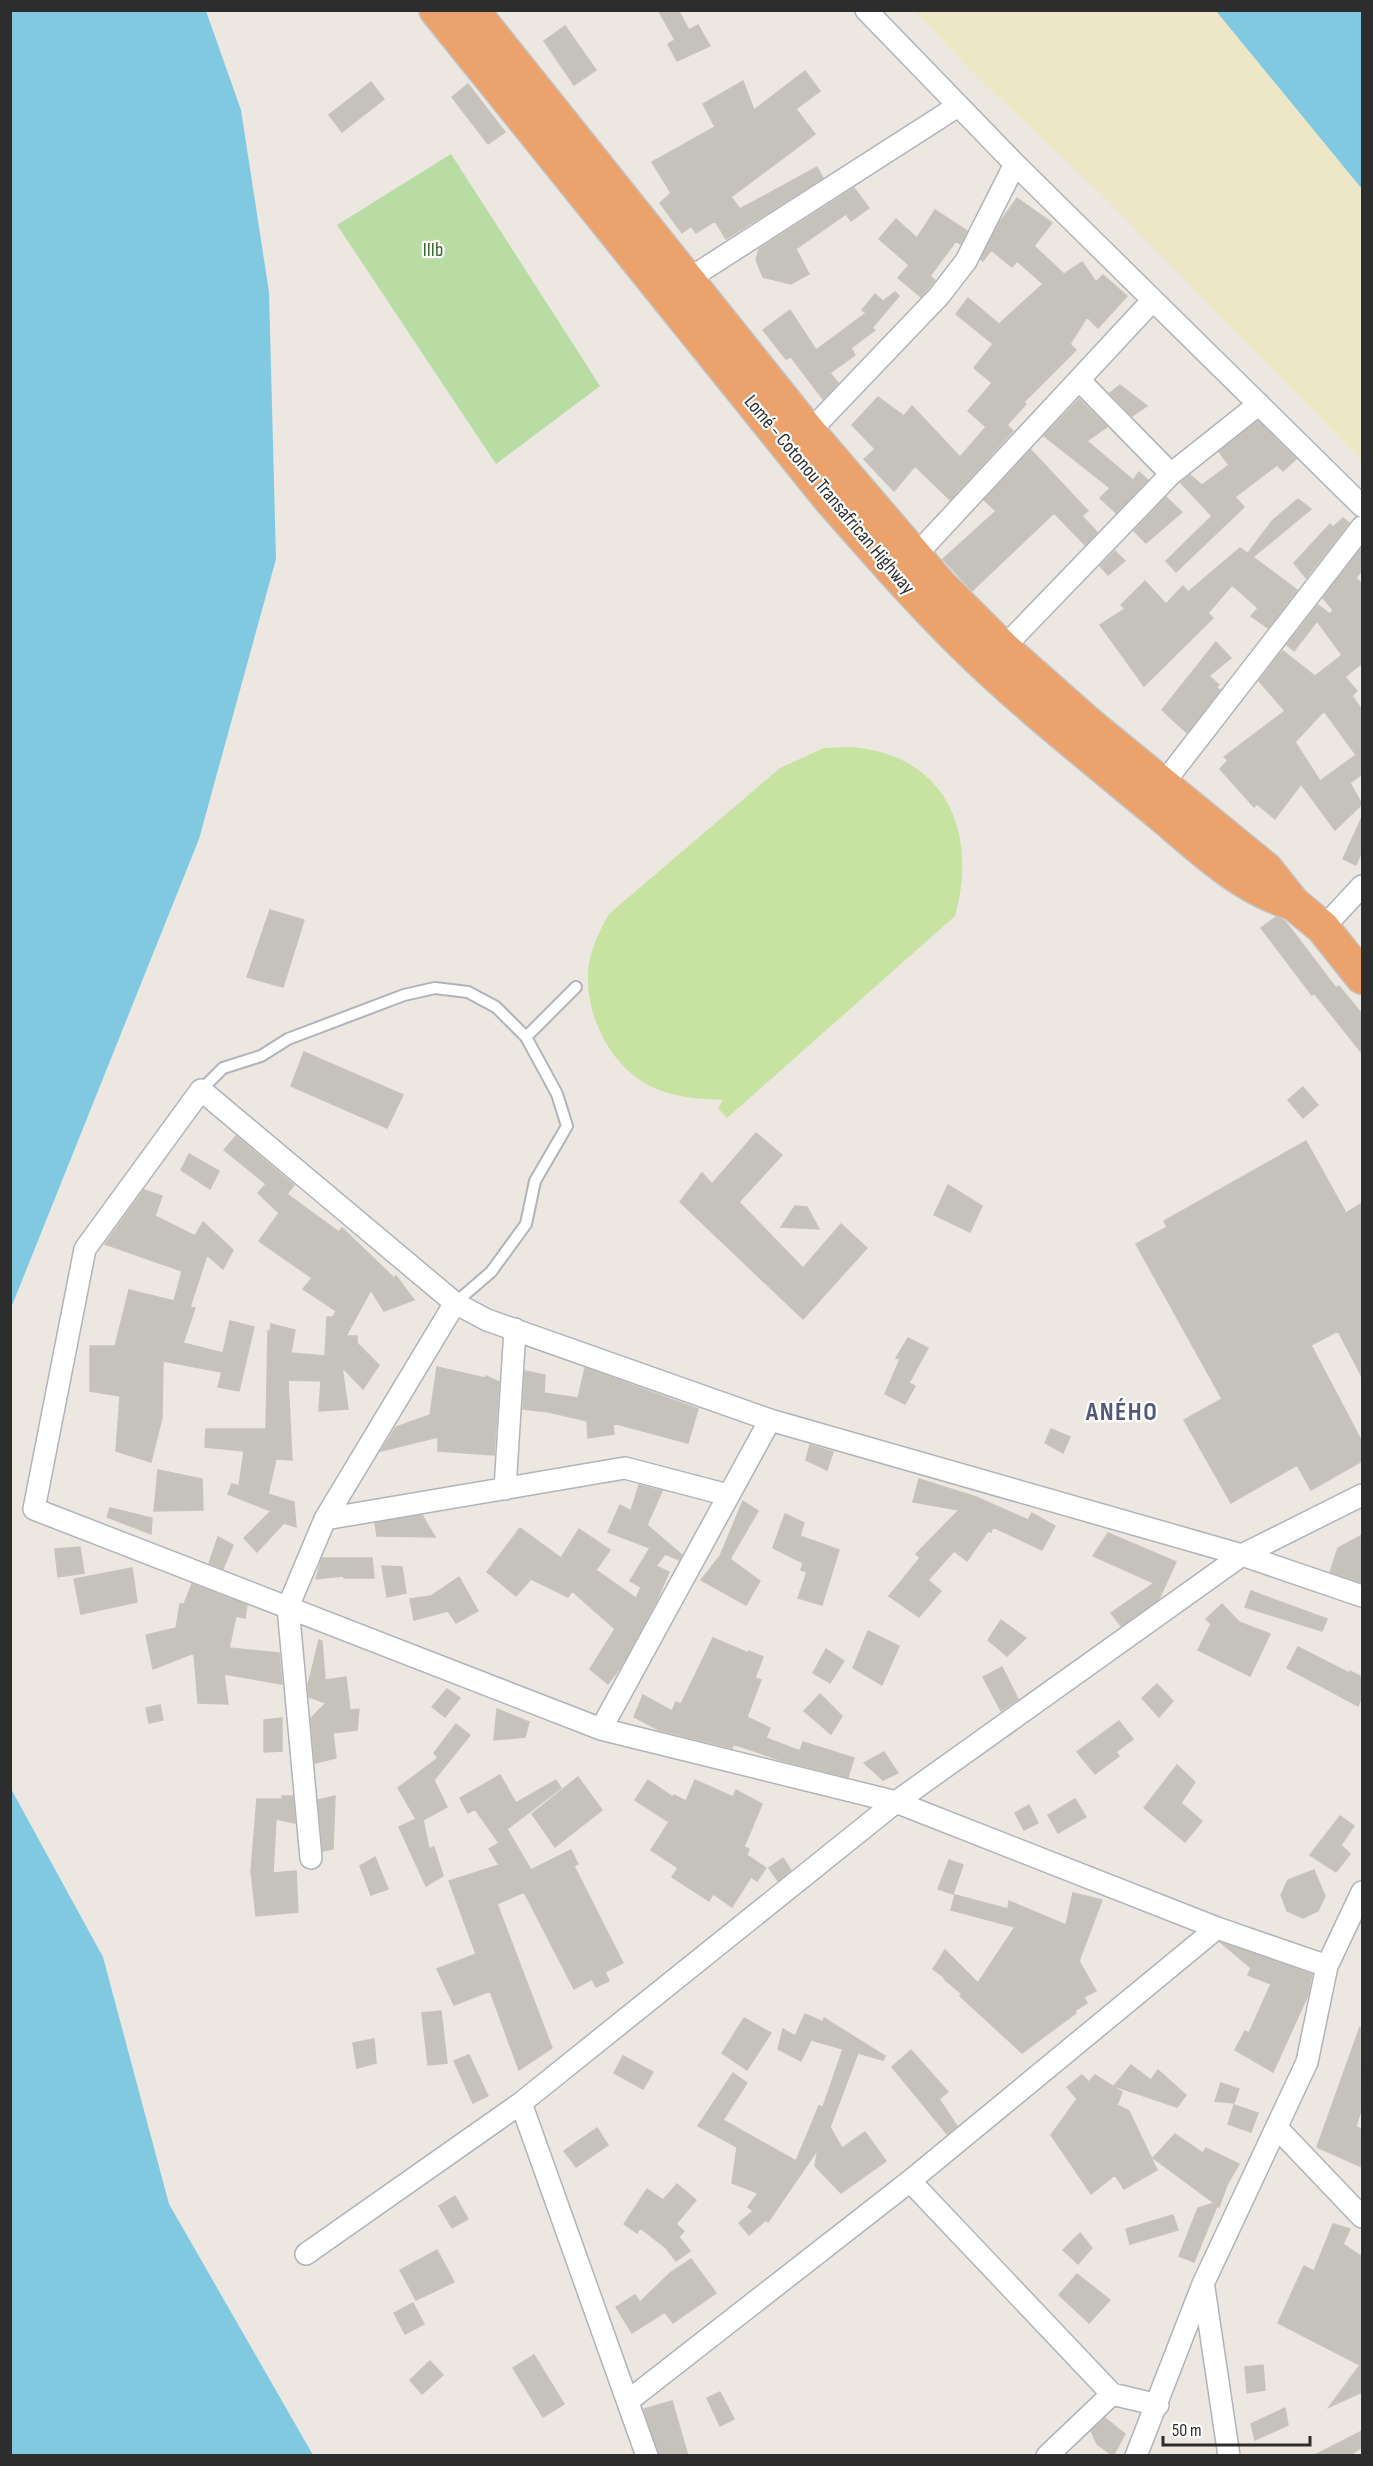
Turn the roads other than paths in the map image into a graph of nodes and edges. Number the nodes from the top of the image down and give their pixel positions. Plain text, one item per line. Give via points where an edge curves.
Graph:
1 (472, 10) edge
2 (866, 10) edge
3 (438, 11) edge
4 (958, 106) junction
5 (1015, 164) junction
6 (687, 280) junction
7 (1154, 300) junction
8 (1078, 380) junction
9 (1259, 404) junction
10 (809, 432) junction
11 (1171, 474) junction
12 (1362, 506) edge
13 (1362, 527) edge
14 (915, 556) junction
15 (1003, 648) junction
16 (1163, 784) junction
17 (1362, 886) edge
18 (1293, 903) junction
19 (1323, 928) junction
20 (1362, 977) edge
21 (576, 987) dead end
22 (526, 1037) junction
23 (201, 1090) junction
24 (455, 1303) junction
25 (515, 1329) junction
26 (770, 1420) junction
27 (505, 1489) junction
28 (1362, 1494) edge
29 (728, 1495) junction
30 (325, 1519) junction
31 (1242, 1555) junction
32 (1362, 1596) edge
33 (288, 1607) junction
34 (602, 1729) junction
35 (896, 1802) junction
36 (310, 1858) dead end
37 (1362, 1892) edge
38 (1217, 1928) junction
39 (1327, 1966) junction
40 (521, 2103) junction
41 (1278, 2129) junction
42 (910, 2181) junction
43 (1362, 2217) edge
44 (306, 2254) dead end
45 (1203, 2284) junction
46 (1112, 2394) junction
47 (628, 2401) junction
48 (1158, 2405) junction
49 (1141, 2454) edge
50 (647, 2456) edge
51 (1047, 2456) edge
52 (1229, 2456) edge

1 - 6 highway, Lomé - Cotonou Transafrican Highway
2 - 4 street
3 - 18 highway, Lomé - Cotonou Transafrican Highway via 829,498 959,640 1070,739 1236,876 1267,896
4 - 5 street
4 - 6 street
5 - 7 street
5 - 10 street via 966,261
6 - 10 highway, Lomé - Cotonou Transafrican Highway
7 - 8 street
7 - 9 street
8 - 11 street
8 - 14 street
9 - 11 street
9 - 12 street
10 - 14 highway, Lomé - Cotonou Transafrican Highway
11 - 15 street
13 - 16 street
14 - 15 highway, Lomé - Cotonou Transafrican Highway
15 - 16 highway, Lomé - Cotonou Transafrican Highway
16 - 18 highway, Lomé - Cotonou Transafrican Highway via 1266,869
17 - 19 street
18 - 19 highway, Lomé - Cotonou Transafrican Highway
19 - 20 highway, Lomé - Cotonou Transafrican Highway
21 - 22 lane
22 - 23 lane via 495,1007 468,992 435,988 404,994 288,1039 261,1056 223,1068
22 - 24 lane via 557,1094 567,1126 535,1181 526,1224 491,1272
23 - 24 street
23 - 33 street via 85,1249 34,1509
24 - 25 street
24 - 30 street
25 - 26 street
25 - 27 street
26 - 29 street
26 - 31 street
27 - 29 street via 625,1468
27 - 30 street
28 - 31 street
29 - 34 street
30 - 33 street
31 - 32 street
31 - 35 street
33 - 34 street
33 - 36 street
34 - 35 street
35 - 38 street
35 - 40 street
37 - 39 street
38 - 39 street
38 - 42 street
39 - 41 street via 1307,2062
40 - 44 street
40 - 47 street
41 - 43 street
41 - 45 street
42 - 46 street
42 - 47 street
45 - 48 street
45 - 52 street
46 - 48 street
46 - 51 street
47 - 50 street
48 - 49 street

